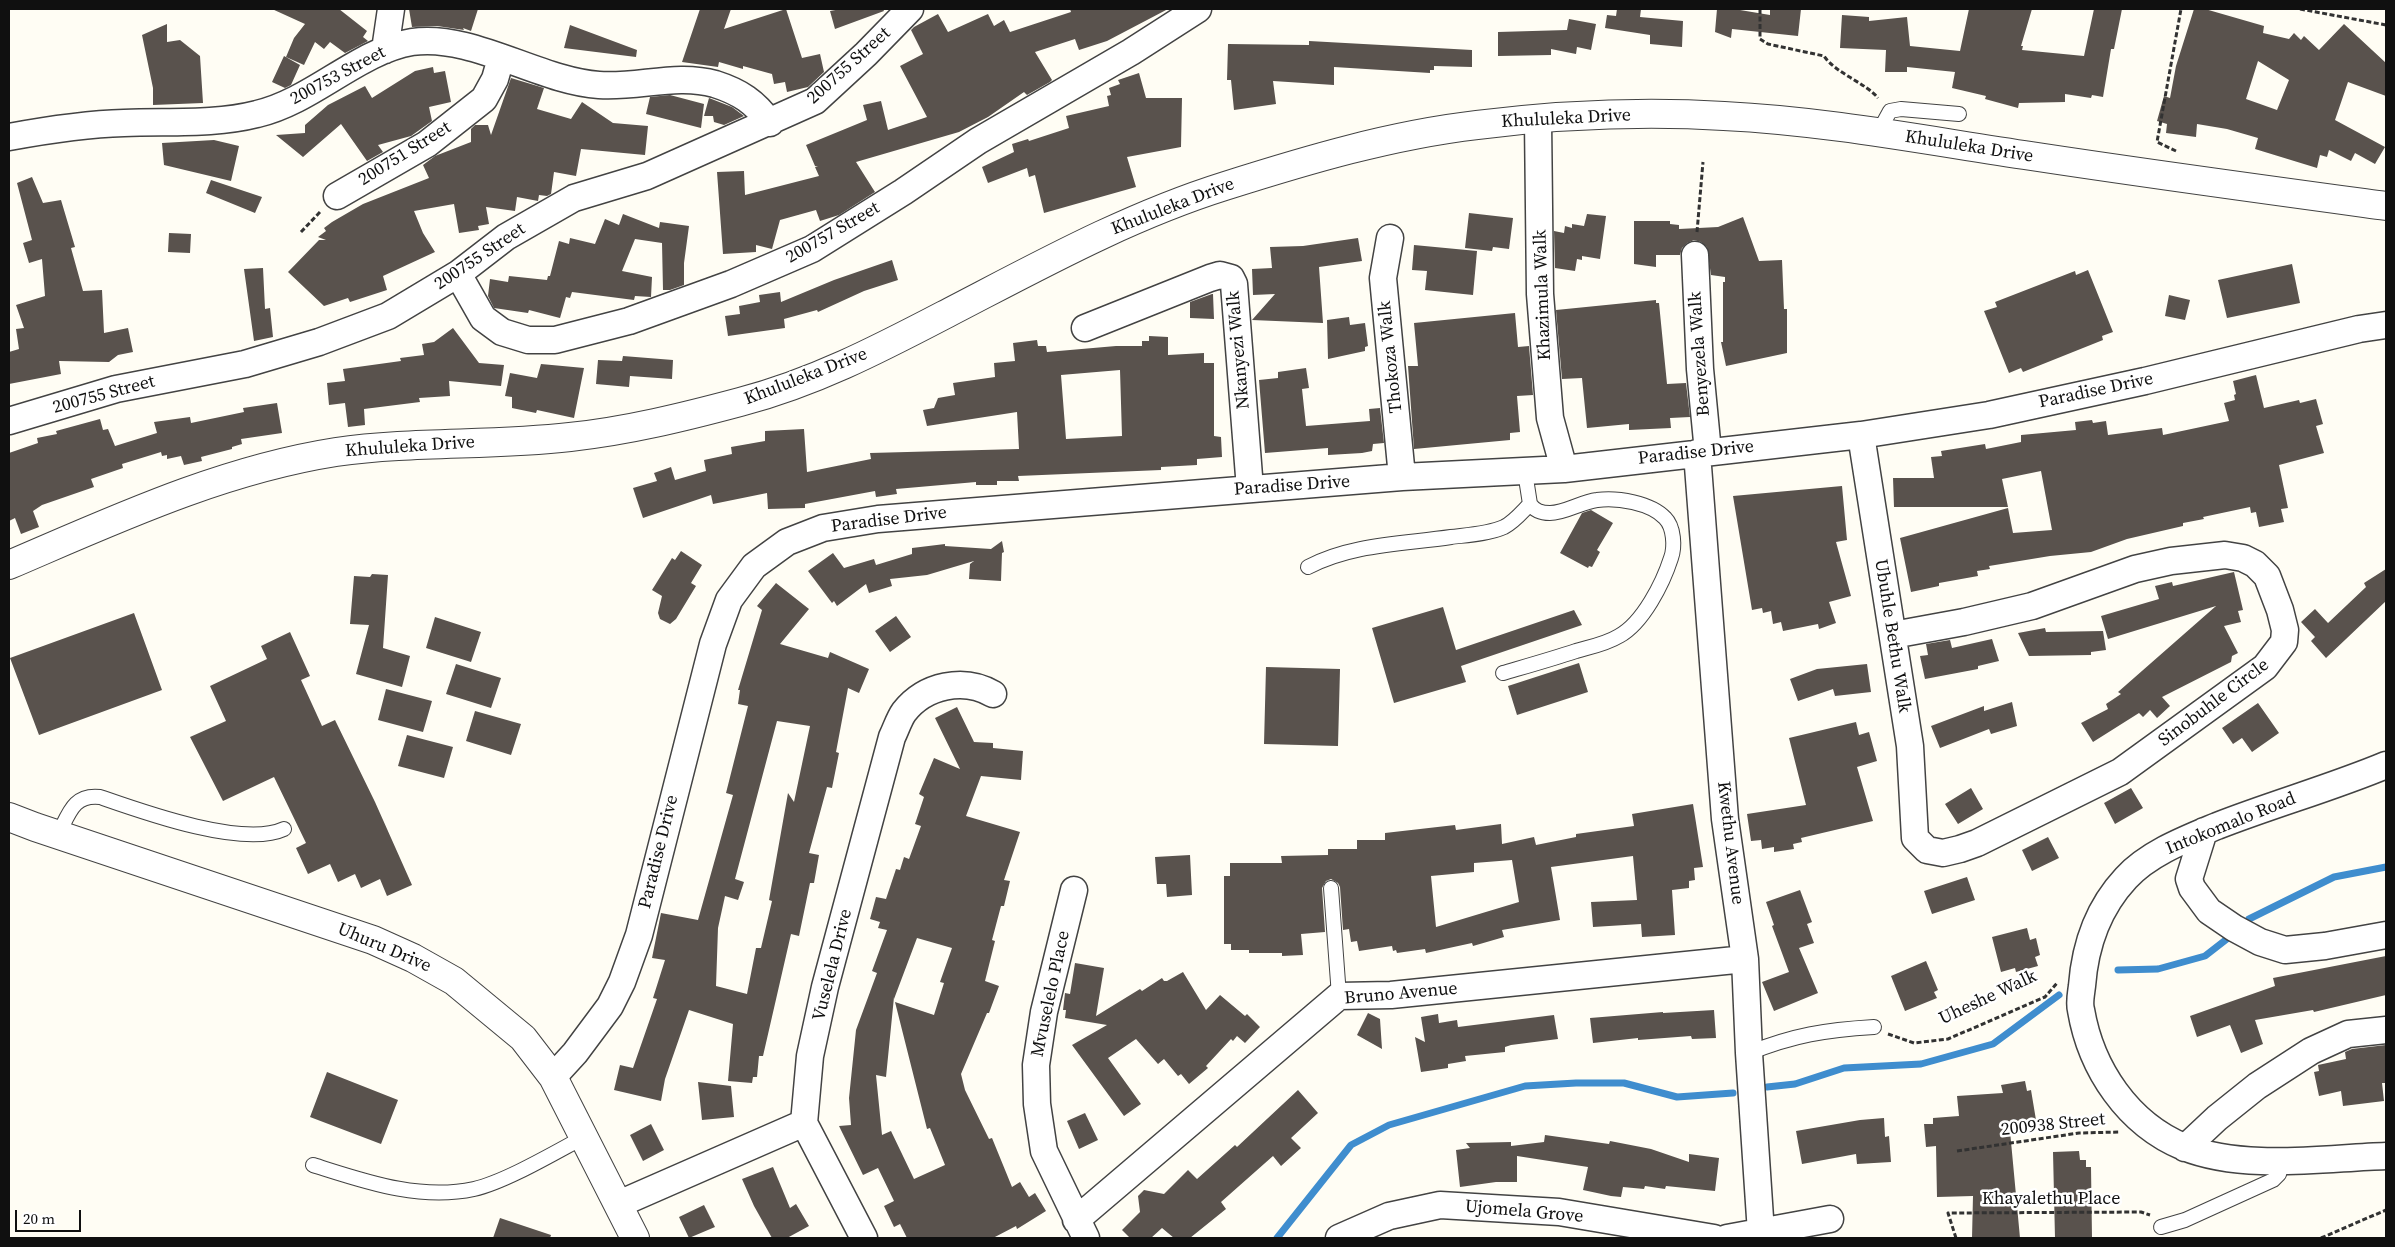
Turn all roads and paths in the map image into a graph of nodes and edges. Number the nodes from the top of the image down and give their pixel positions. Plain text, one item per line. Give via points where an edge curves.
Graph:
1 (391, 9) edge
2 (910, 9) edge
3 (1198, 9) edge
4 (1760, 9) edge
5 (2181, 9) edge
6 (2300, 9) edge
7 (2386, 24) edge
8 (385, 50) junction
9 (501, 58) junction
10 (1959, 114) dead end
11 (1538, 120) junction
12 (1884, 122) junction
13 (770, 123) junction
14 (9, 137) edge
15 (1703, 162) dead end
16 (2196, 181) junction
17 (336, 196) dead end
18 (2386, 206) edge
19 (1390, 238) dead end
20 (1696, 255) joint
21 (458, 274) junction
22 (2386, 325) edge
23 (1084, 328) dead end
24 (9, 422) edge
25 (1860, 435) junction
26 (1702, 452) junction
27 (1564, 469) junction
28 (1525, 472) junction
29 (1402, 477) junction
30 (1250, 489) junction
31 (1530, 504) junction
32 (9, 564) edge
33 (1308, 567) dead end
34 (1892, 634) junction
35 (1503, 673) dead end
36 (994, 694) dead end
37 (2386, 766) edge
38 (9, 817) edge
39 (284, 829) dead end
40 (2204, 831) junction
41 (58, 835) junction
42 (1915, 838) joint
43 (1331, 888) dead end
44 (1074, 890) dead end
45 (2386, 935) edge
46 (2085, 957) junction
47 (1745, 959) junction
48 (1339, 996) junction
49 (1874, 1027) joint
50 (2386, 1030) edge
51 (1749, 1053) junction
52 (553, 1077) junction
53 (804, 1123) junction
54 (2152, 1131) junction
55 (584, 1137) junction
56 (2185, 1148) junction
57 (1957, 1151) dead end
58 (2386, 1156) edge
59 (2283, 1160) junction
60 (313, 1164) dead end
61 (619, 1204) junction
62 (2386, 1210) edge
63 (1830, 1219) dead end
64 (2161, 1227) joint
65 (1081, 1229) edge
66 (1761, 1233) junction
67 (635, 1238) edge
68 (864, 1238) edge
69 (1338, 1238) edge
70 (1714, 1238) edge
71 (1728, 1238) edge
72 (1956, 1238) edge
73 (2321, 1238) edge

1 - 8 street
2 - 13 street, 200755 Street via 815,101
3 - 21 street, 200757 Street via 1132,52 978,141 812,249 731,284 629,321 554,340 528,340 502,332 483,318
4 - 12 path via 1760,40 1824,56 1828,63 1876,94
5 - 16 path via 2157,142 2195,160
6 - 7 path
8 - 9 street, 200753 Street via 413,42 446,43
8 - 14 street, 200753 Street via 296,101 256,114 204,122 61,128
9 - 13 street, 200753 Street via 568,80 600,85 672,80 714,84 738,93 758,107
9 - 17 street, 200751 Street via 495,79 484,99 427,144
10 - 12 lane via 1901,109
11 - 12 street, Khululeka Drive via 1594,115 1721,115
11 - 27 street, Khazimula Walk via 1540,294 1550,418
11 - 32 street, Khululeka Drive via 1475,125 1396,138 1215,188 1106,232 858,360 775,393 675,420 570,437 399,445 270,465 204,485
12 - 16 street, Khululeka Drive
13 - 21 street, 200755 Street via 647,176 574,198 506,237
15 - 20 path
16 - 18 street, Khululeka Drive
19 - 29 street, Thokoza Walk via 1383,278
20 - 26 street, Benyezela Walk
21 - 24 street, 200755 Street via 388,316 318,342 245,364 116,389
22 - 25 street, Paradise Drive via 1998,412
23 - 30 street, Nkanyezi Walk via 1210,278 1220,275 1231,278
25 - 26 street, Paradise Drive
25 - 34 street, Ubuhle Bethu Walk
26 - 27 street, Paradise Drive
26 - 47 street, Kwethu Avenue via 1725,819
27 - 28 street, Paradise Drive
28 - 29 street, Paradise Drive
28 - 31 lane
29 - 30 street, Paradise Drive
30 - 52 street, Paradise Drive via 878,519 823,528 786,542 754,566 729,600 713,644 639,935 622,982 610,1006
31 - 33 lane via 1503,527 1474,534 1351,550 1328,556
31 - 35 lane via 1541,513 1552,514 1597,500 1638,505 1666,519 1673,535 1673,554 1653,598 1636,622 1620,636
34 - 42 street, Ubuhle Bethu Walk via 1910,746
34 - 42 street, Sinobuhle Circle via 2032,606 2136,569 2225,555 2243,558 2268,576 2284,630 2284,642 2265,667 2120,772 1960,849 1943,853 1927,850
36 - 53 street, Vuselela Drive via 973,686 947,684 922,696 903,713 825,987 810,1056
37 - 40 street, Intokomalo Road
38 - 41 street, Uhuru Drive
39 - 41 lane via 244,834 216,831 89,796 78,801
40 - 45 street via 2189,879 2209,911 2234,928 2260,942 2285,950
40 - 46 street, Intokomalo Road via 2161,853 2126,878 2097,922
41 - 52 street, Uhuru Drive via 337,928 413,958 454,981 488,1008 523,1038
43 - 48 lane
44 - 65 street, Mvuselelo Place via 1044,1012 1036,1065 1037,1104 1044,1151
46 - 49 path, Uheshe Walk via 2072,963 2045,997 1948,1039 1914,1043
46 - 54 street, Intokomalo Road via 2080,1008 2095,1061 2118,1096
47 - 48 street, Bruno Avenue via 1391,996
47 - 51 street, Kwethu Avenue
48 - 65 street, Bruno Avenue
49 - 51 lane via 1832,1029 1785,1039
50 - 56 street via 2348,1034 2312,1051 2257,1086
51 - 66 street, Kwethu Avenue
52 - 55 street, Uhuru Drive
53 - 61 street
53 - 68 street
54 - 56 street, Intokomalo Road
54 - 57 path, 200938 Street via 2079,1133
55 - 60 lane via 474,1189 443,1192 376,1185
55 - 61 street, Uhuru Drive
56 - 59 street, Intokomalo Road via 2226,1158 2264,1162
58 - 59 street, Intokomalo Road
59 - 64 lane via 2279,1174 2273,1180 2185,1220
61 - 67 street, Uhuru Drive
62 - 73 path
63 - 66 street
64 - 72 path, Khayalethu Place via 2154,1217 2141,1212 1948,1213
66 - 71 street
69 - 70 street, Ujomela Grove via 1389,1216 1440,1205 1559,1212

